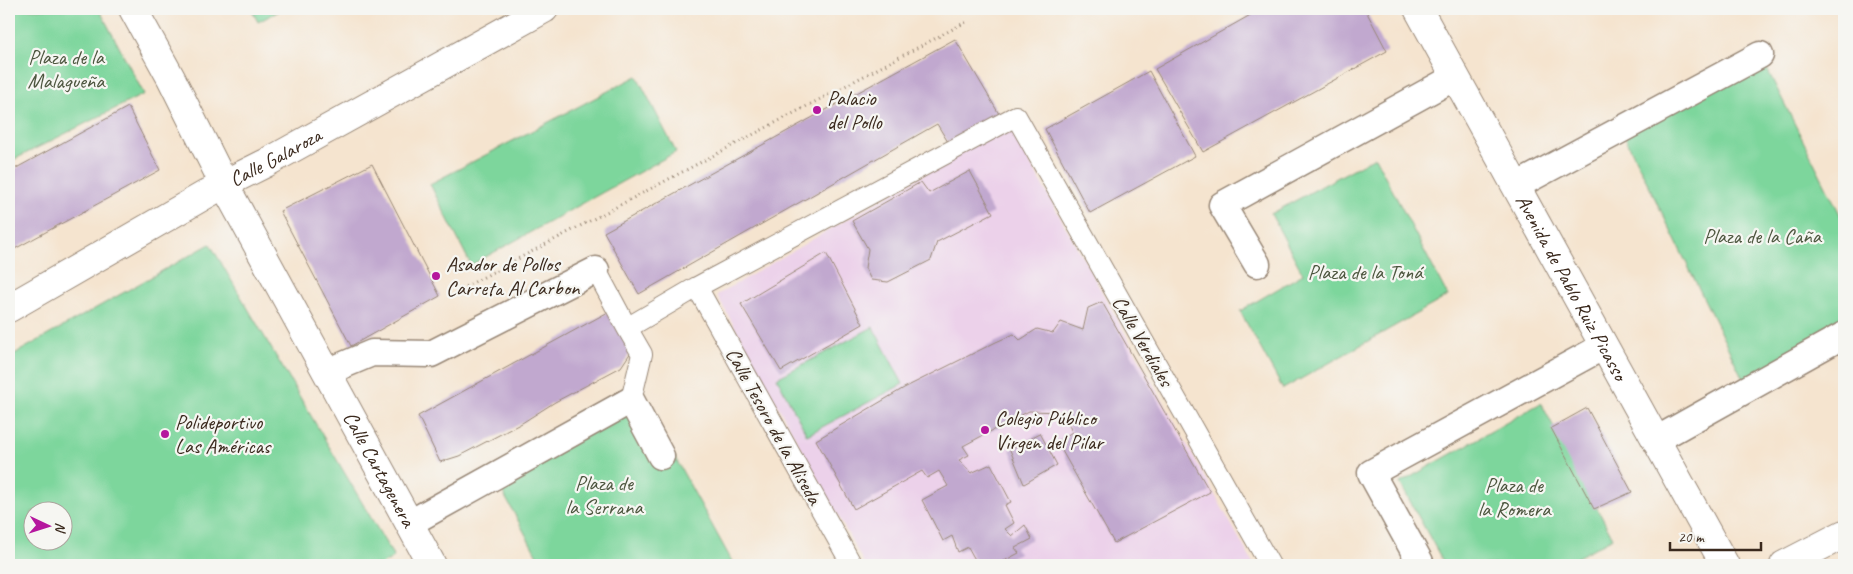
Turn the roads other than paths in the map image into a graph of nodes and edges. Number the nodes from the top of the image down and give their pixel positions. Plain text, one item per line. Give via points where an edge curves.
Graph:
1 (133, 9) edge
2 (544, 9) edge
3 (1418, 9) edge
4 (1760, 55) dead end
5 (1455, 77) junction
6 (224, 184) junction
7 (1516, 186) junction
8 (1257, 264) dead end
9 (596, 270) joint
10 (697, 287) junction
11 (9, 308) edge
12 (627, 328) junction
13 (1844, 334) edge
14 (1604, 346) junction
15 (327, 372) junction
16 (631, 400) junction
17 (1656, 440) junction
18 (662, 456) dead end
19 (410, 523) junction
20 (1844, 534) edge
21 (1420, 562) dead end
22 (432, 565) edge
23 (852, 565) edge
24 (1270, 565) edge
25 (1726, 565) edge
26 (1784, 565) edge

1 - 6 street, Calle Cartagenera
2 - 6 street, Calle Galaroza
3 - 5 street, Avenida de Pablo Ruiz Picasso
4 - 7 street
5 - 7 street, Avenida de Pablo Ruiz Picasso
5 - 8 street via 1222,205
6 - 11 street, Calle Galaroza
6 - 15 street, Calle Cartagenera
7 - 14 street, Avenida de Pablo Ruiz Picasso
9 - 12 street
9 - 15 street via 431,354 372,353
10 - 12 street
10 - 23 street, Calle Tesoro de la Aliseda
10 - 24 street, Calle Verdiales via 1016,116
12 - 16 street via 642,354
13 - 17 street
14 - 17 street, Avenida de Pablo Ruiz Picasso
14 - 21 street via 1371,473
15 - 19 street, Calle Cartagenera
16 - 18 street
16 - 19 street
17 - 25 street, Avenida de Pablo Ruiz Picasso
19 - 22 street, Calle Cartagenera
20 - 26 street

